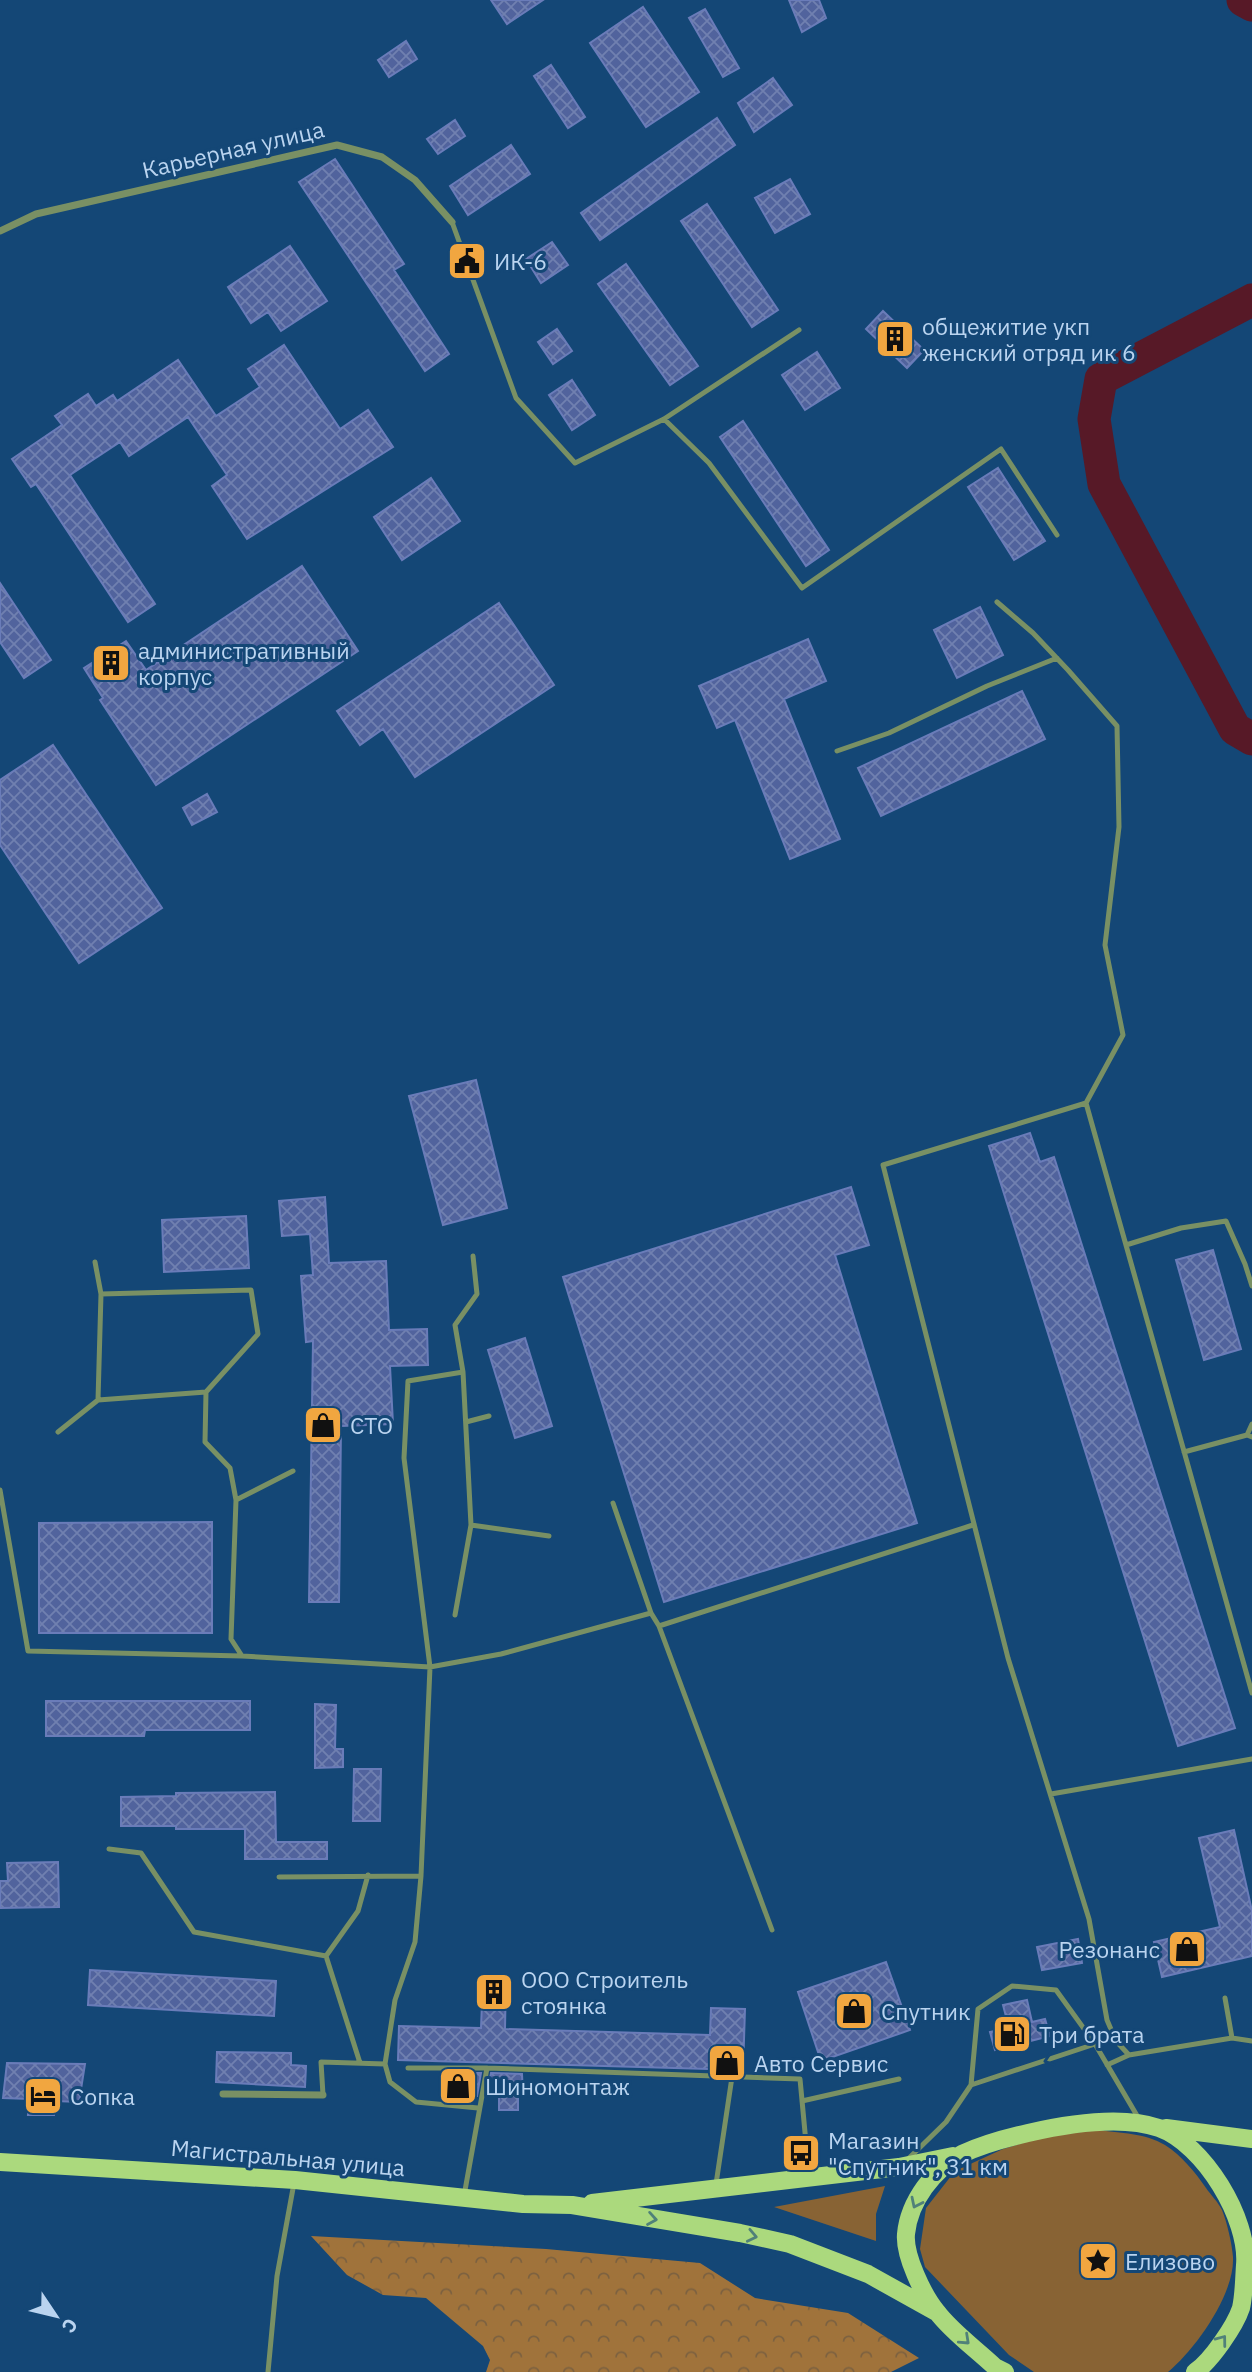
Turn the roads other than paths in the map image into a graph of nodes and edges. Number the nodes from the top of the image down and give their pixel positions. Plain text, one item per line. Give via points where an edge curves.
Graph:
1 (452, 222) joint
2 (0, 231) edge
3 (799, 330) dead end
4 (664, 419) junction
5 (1057, 535) dead end
6 (997, 602) dead end
7 (1057, 658) junction
8 (837, 751) dead end
9 (1086, 1102) junction
10 (1126, 1245) junction
11 (473, 1256) dead end
12 (95, 1262) dead end
13 (1252, 1286) edge
14 (101, 1294) junction
15 (463, 1372) junction
16 (206, 1392) junction
17 (98, 1400) junction
18 (489, 1416) dead end
19 (466, 1422) junction
20 (1252, 1424) edge
21 (58, 1432) dead end
22 (1249, 1436) edge
23 (1184, 1452) junction
24 (293, 1471) dead end
25 (0, 1490) edge
26 (236, 1500) junction
27 (613, 1503) dead end
28 (471, 1525) junction
29 (973, 1525) junction
30 (549, 1536) dead end
31 (651, 1613) junction
32 (455, 1615) dead end
33 (659, 1626) junction
34 (242, 1656) junction
35 (430, 1667) junction
36 (1252, 1693) edge
37 (1252, 1759) edge
38 (1051, 1794) junction
39 (109, 1849) dead end
40 (368, 1875) junction
41 (421, 1875) junction
42 (279, 1877) dead end
43 (772, 1930) dead end
44 (326, 1956) junction
45 (1225, 1998) dead end
46 (1232, 2038) junction
47 (1252, 2041) edge
48 (1095, 2045) junction
49 (1129, 2055) junction
50 (360, 2063) junction
51 (385, 2064) junction
52 (1107, 2065) junction
53 (408, 2068) dead end
54 (487, 2068) junction
55 (732, 2077) junction
56 (899, 2079) dead end
57 (971, 2085) junction
58 (223, 2094) dead end
59 (323, 2095) joint
60 (802, 2101) junction
61 (478, 2108) junction
62 (1142, 2124) junction
63 (1252, 2139) edge
64 (962, 2154) junction
65 (0, 2162) edge
66 (900, 2167) junction
67 (810, 2178) junction
68 (295, 2180) junction
69 (716, 2188) junction
70 (464, 2197) junction
71 (572, 2205) junction
72 (1246, 2303) edge
73 (936, 2312) junction
74 (999, 2370) edge
75 (1197, 2371) edge
76 (268, 2372) edge

1 - 2 street, Карьерная улица via 415,180 382,157 337,145 36,214
1 - 4 lane via 516,398 575,463
3 - 4 lane
4 - 5 lane via 709,463 803,588 1001,449
6 - 7 lane
7 - 8 lane via 889,733
7 - 9 lane via 1116,726 1119,827 1105,945 1123,1035
9 - 10 lane
9 - 29 lane via 883,1165
10 - 13 lane via 1181,1228 1226,1221
10 - 23 lane
11 - 15 lane via 477,1294 455,1325
12 - 14 lane
14 - 16 lane via 251,1290 258,1334
14 - 17 lane
15 - 19 lane
15 - 35 lane via 408,1381 404,1458
16 - 17 lane
16 - 26 lane via 205,1442 230,1468
17 - 21 lane
18 - 19 lane
19 - 28 lane
20 - 22 lane
22 - 23 lane
23 - 36 lane
24 - 26 lane
25 - 34 lane via 28,1651
26 - 34 lane via 231,1639
27 - 31 lane
28 - 30 lane
28 - 32 lane
29 - 33 lane
29 - 38 lane
31 - 33 lane
31 - 35 lane via 501,1654
33 - 43 lane
34 - 35 lane
35 - 41 lane
37 - 38 lane
38 - 49 lane via 1089,1919 1107,2020 1116,2041
39 - 44 lane via 141,1853 194,1932
40 - 41 lane
40 - 42 lane
40 - 44 lane via 358,1911
41 - 51 lane via 415,1942 395,2000
44 - 50 lane
45 - 46 lane
46 - 47 lane
46 - 49 lane
48 - 52 lane
48 -> 57 lane
48 - 57 lane via 1056,1990 1012,1986 978,2009
49 - 52 lane
50 - 51 lane
50 - 59 lane via 321,2062
51 - 61 lane via 390,2082 416,2102
52 - 62 lane
53 - 54 lane
54 - 55 lane
54 - 61 lane
55 - 60 lane via 800,2079
55 - 69 lane
56 - 60 lane
57 - 66 lane via 946,2122
58 - 59 street
60 - 67 lane
61 - 70 lane
62 - 63 main road
62 - 64 main road via 1057,2126
62 - 72 main road via 1180,2139 1202,2160 1227,2196 1241,2228 1246,2255
64 - 66 main road, Магистральная улица
64 -> 73 main road via 926,2185 906,2233 913,2265
65 - 68 main road, Магистральная улица
66 - 67 main road, Магистральная улица
67 - 69 main road, Магистральная улица
68 - 70 main road, Магистральная улица
68 - 76 lane via 277,2276
69 - 71 main road, Магистральная улица
70 - 71 main road, Магистральная улица
71 -> 73 main road, Магистральная улица via 790,2244 868,2274
75 -> 72 main road
73 -> 74 main road

